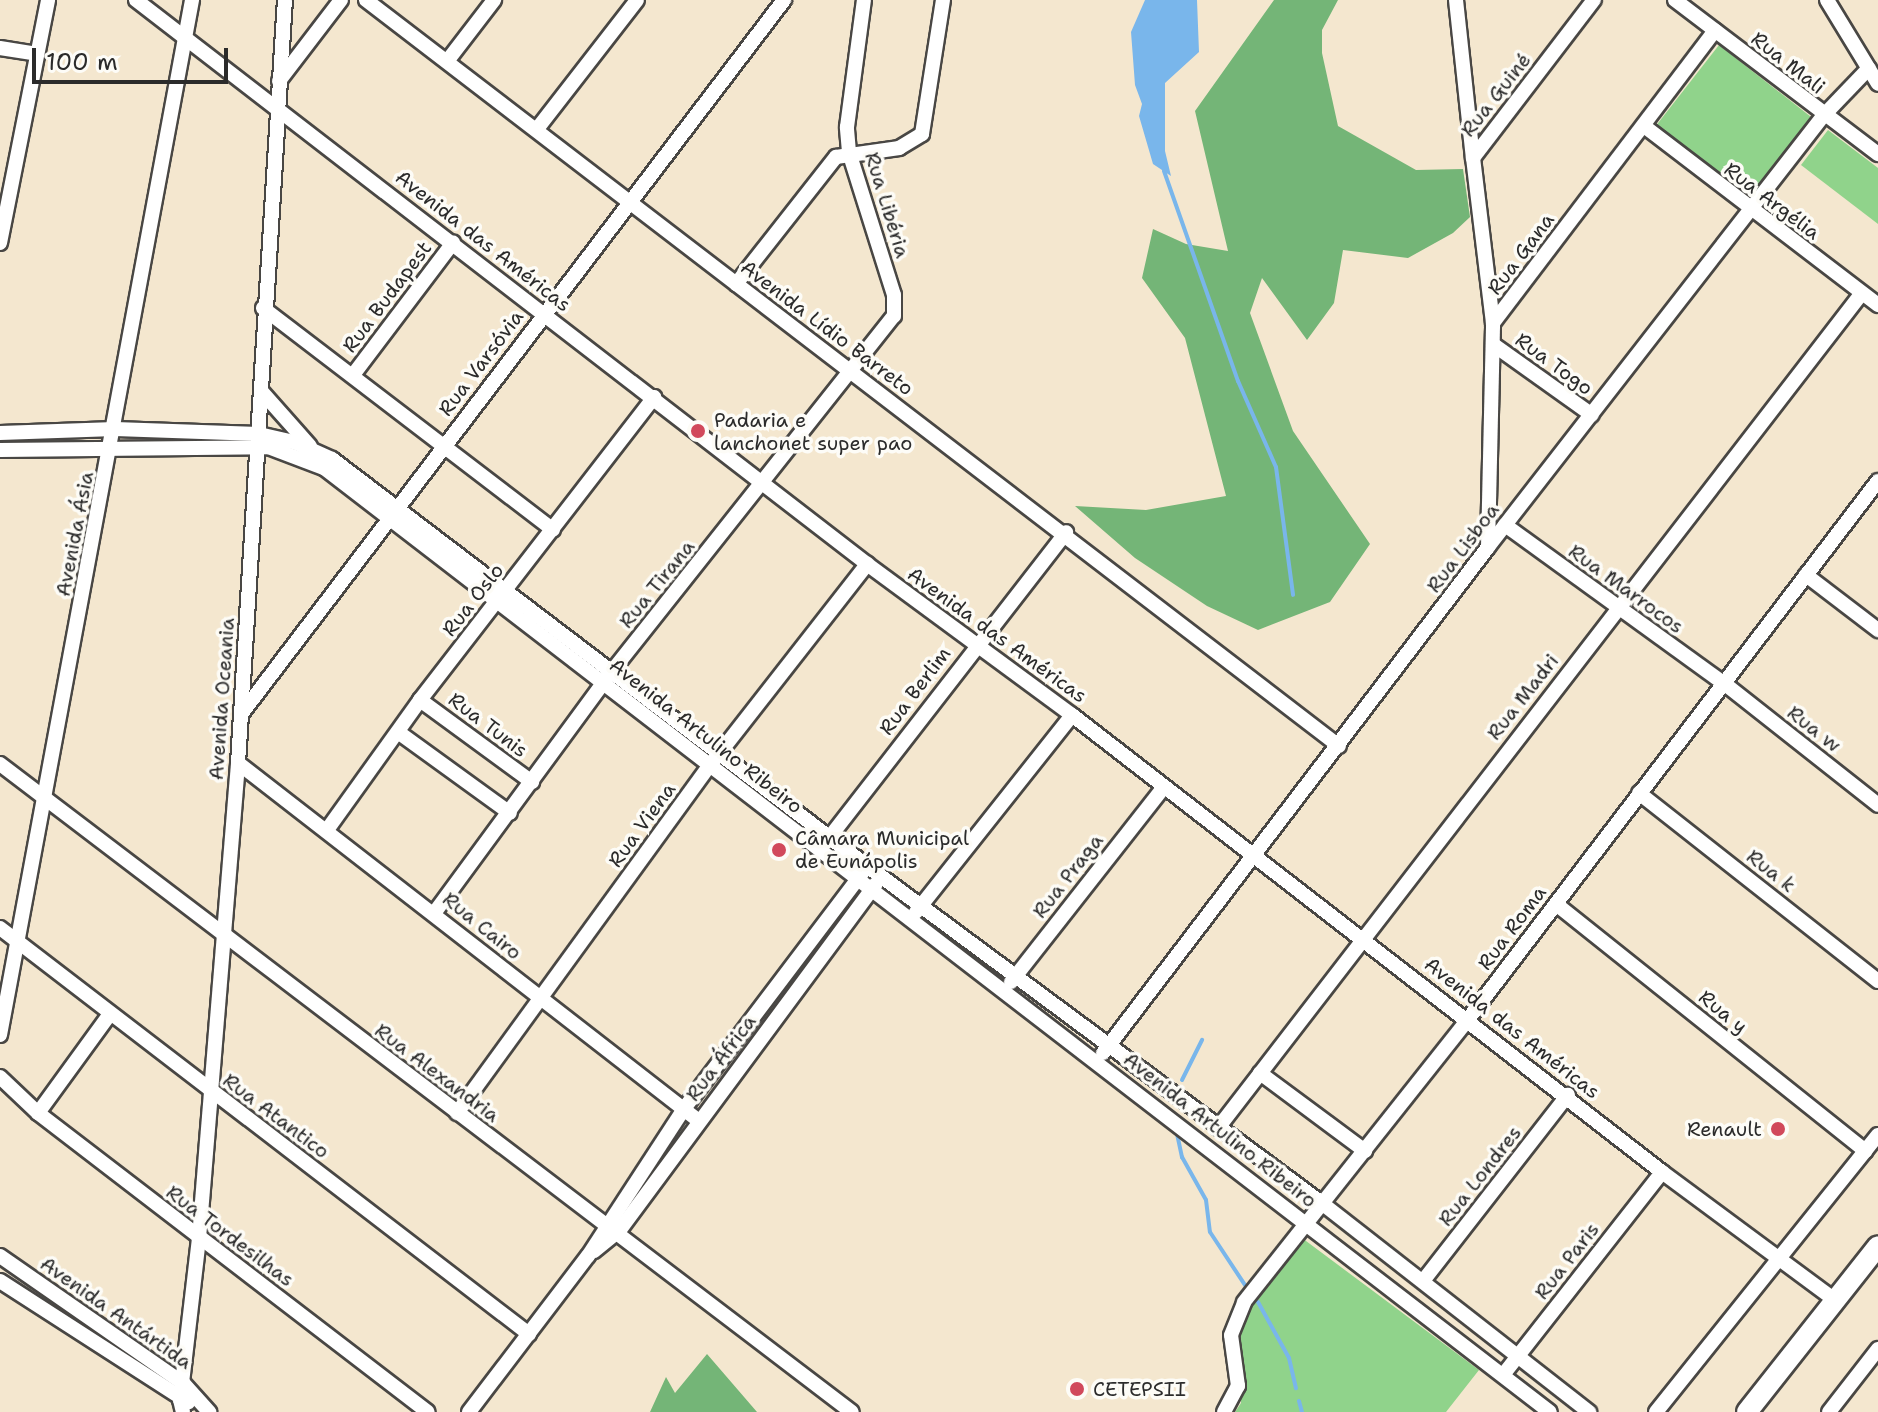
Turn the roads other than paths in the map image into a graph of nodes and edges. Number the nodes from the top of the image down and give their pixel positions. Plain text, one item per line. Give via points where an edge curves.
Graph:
1 (48, 0) edge
2 (136, 0) edge
3 (192, 0) edge
4 (285, 0) edge
5 (341, 0) edge
6 (366, 0) edge
7 (494, 0) edge
8 (637, 0) edge
9 (784, 0) edge
10 (864, 0) edge
11 (943, 0) edge
12 (1456, 0) edge
13 (1594, 0) edge
14 (1675, 0) edge
15 (1827, 0) edge
16 (1715, 31) junction
17 (184, 40) junction
18 (0, 48) edge
19 (36, 54) junction
20 (448, 60) junction
21 (1869, 68) junction
22 (279, 81) junction
23 (1878, 84) edge
24 (280, 111) junction
25 (1823, 116) junction
26 (1644, 126) junction
27 (537, 129) junction
28 (0, 146) edge
29 (17, 150) junction
30 (842, 154) junction
31 (1878, 154) edge
32 (1473, 158) junction
33 (629, 204) junction
34 (1751, 212) junction
35 (0, 243) edge
36 (453, 243) junction
37 (736, 284) junction
38 (1862, 293) junction
39 (1878, 305) edge
40 (263, 308) junction
41 (544, 314) junction
42 (1493, 323) junction
43 (888, 325) joint
44 (1494, 345) junction
45 (851, 371) junction
46 (353, 375) junction
47 (262, 392) junction
48 (654, 397) junction
49 (1592, 415) junction
50 (115, 429) junction
51 (0, 433) edge
52 (259, 441) junction
53 (443, 445) junction
54 (112, 449) junction
55 (313, 449) junction
56 (0, 450) edge
57 (1878, 481) edge
58 (764, 483) junction
59 (393, 510) junction
60 (1505, 525) junction
61 (553, 530) junction
62 (1066, 532) junction
63 (1488, 547) junction
64 (867, 564) junction
65 (1806, 575) junction
66 (502, 595) junction
67 (1617, 607) junction
68 (1878, 630) edge
69 (975, 645) junction
70 (608, 676) junction
71 (1725, 684) junction
72 (420, 700) junction
73 (241, 714) junction
74 (1072, 715) junction
75 (398, 732) junction
76 (1339, 746) junction
77 (716, 759) junction
78 (238, 763) junction
79 (0, 764) edge
80 (532, 782) junction
81 (1164, 787) junction
82 (1639, 793) junction
83 (44, 798) junction
84 (1878, 805) edge
85 (510, 813) junction
86 (327, 830) junction
87 (829, 838) junction
88 (1256, 857) junction
89 (862, 873) junction
90 (877, 883) junction
91 (1556, 904) junction
92 (435, 912) junction
93 (916, 913) junction
94 (0, 928) edge
95 (224, 937) junction
96 (1362, 939) junction
97 (17, 942) junction
98 (1016, 975) junction
99 (1878, 981) edge
100 (1005, 989) junction
101 (541, 1000) junction
102 (110, 1014) junction
103 (1469, 1018) junction
104 (0, 1035) edge
105 (1109, 1046) junction
106 (1098, 1059) junction
107 (1260, 1073) junction
108 (0, 1077) edge
109 (5, 1090) edge
110 (208, 1091) junction
111 (1568, 1095) junction
112 (683, 1110) junction
113 (38, 1113) junction
114 (457, 1113) junction
115 (699, 1121) junction
116 (1218, 1128) junction
117 (1878, 1135) edge
118 (1365, 1151) junction
119 (1865, 1151) junction
120 (1662, 1172) junction
121 (1323, 1204) junction
122 (606, 1222) junction
123 (1308, 1223) junction
124 (619, 1231) junction
125 (199, 1238) junction
126 (1878, 1246) edge
127 (0, 1256) edge
128 (588, 1256) junction
129 (1779, 1258) junction
130 (0, 1281) edge
131 (1423, 1281) junction
132 (1835, 1300) junction
133 (529, 1334) junction
134 (1878, 1349) edge
135 (1518, 1356) junction
136 (1503, 1375) junction
137 (184, 1384) junction
138 (182, 1406) edge
139 (207, 1410) edge
140 (427, 1412) edge
141 (469, 1412) edge
142 (852, 1412) edge
143 (1224, 1412) edge
144 (1550, 1412) edge
145 (1589, 1412) edge
146 (1656, 1412) edge
147 (1747, 1412) edge
148 (1829, 1412) edge

1 - 19 street
2 - 17 street, Avenida das Américas
3 - 17 street, Avenida Ásia
4 - 22 street, Avenida Oceania
5 - 22 street
6 - 20 street, Avenida Lídio Barreto
7 - 20 street
8 - 27 street
9 - 33 street, Rua Varsóvia
10 - 30 street, Rua Libéria
11 - 30 street via 922,134 899,148
12 - 32 street
13 - 32 street, Rua Guiné
14 - 16 street, Rua Mali
15 - 21 street
16 - 25 street, Rua Mali
16 - 26 street, Rua Gana
17 - 24 street, Avenida das Américas
17 - 50 street, Avenida Ásia via 146,230
18 - 19 street
19 - 29 street
20 - 27 street, Avenida Lídio Barreto
21 - 23 street
21 - 25 street, Rua Lisboa
22 - 24 street, Avenida Oceania
24 - 36 street, Avenida das Américas
24 - 40 street, Avenida Oceania
25 - 31 street, Rua Mali
25 - 34 street, Rua Lisboa
26 - 34 street, Rua Argélia
26 - 42 street, Rua Gana
27 - 33 street, Avenida Lídio Barreto
28 - 29 street
29 - 35 street
30 - 37 street
30 - 43 street, Rua Libéria via 894,295
32 - 42 street, Rua Guiné
33 - 37 street, Avenida Lídio Barreto
33 - 41 street, Rua Varsóvia
34 - 38 street, Rua Argélia
34 - 49 street, Rua Lisboa
36 - 41 street, Avenida das Américas
36 - 46 street, Rua Budapest
37 - 45 street, Avenida Lídio Barreto
38 - 39 street, Rua Argélia
38 - 67 street, Rua Madri
40 - 46 street
40 - 47 street, Avenida Oceania
41 - 48 street, Avenida das Américas
41 - 53 street, Rua Varsóvia
42 - 44 street, Rua Gana
43 - 45 street, Rua Tirana
44 - 49 street, Rua Togo
44 - 63 street, Rua Gana
45 - 58 street, Rua Tirana
45 - 62 street, Avenida Lídio Barreto
46 - 53 street
47 - 52 street, Avenida Oceania
47 - 55 street
48 - 58 street, Avenida das Américas
48 - 61 street, Rua Oslo
49 - 60 street, Rua Lisboa
50 - 51 street, Avenida Artulino Ribeiro
50 - 52 street, Avenida Artulino Ribeiro
50 - 54 street, Avenida Ásia
52 - 54 street, Avenida Artulino Ribeiro
52 - 55 street, Avenida Artulino Ribeiro
52 - 59 street, Avenida Artulino Ribeiro via 309,460
52 - 73 street, Avenida Oceania
53 - 59 street, Rua Varsóvia
53 - 61 street
54 - 56 street, Avenida Artulino Ribeiro
54 - 83 street, Avenida Ásia
55 - 59 street, Avenida Artulino Ribeiro
57 - 65 street, Rua Roma
58 - 64 street, Avenida das Américas
58 - 70 street, Rua Tirana
59 - 66 street, Avenida Artulino Ribeiro
59 - 73 street, Rua Varsóvia
60 - 63 street, Rua Lisboa
60 - 67 street, Rua Marrocos
61 - 66 street, Rua Oslo
62 - 69 street, Rua Berlim
62 - 76 street, Avenida Lídio Barreto
63 - 76 street, Rua Lisboa
64 - 69 street, Avenida das Américas
64 - 77 street, Rua Viena
65 - 68 street
65 - 71 street, Rua Roma
66 - 70 street, Avenida Artulino Ribeiro
66 - 72 street, Rua Oslo
67 - 71 street, Rua Marrocos
67 - 96 street, Rua Madri
69 - 74 street, Avenida das Américas
69 - 87 street, Rua Berlim
70 - 77 street, Avenida Artulino Ribeiro
70 - 80 street, Rua Tirana
71 - 82 street, Rua Roma
71 - 84 street, Rua w
72 - 75 street, Rua Oslo
72 - 80 street, Rua Tunis
73 - 78 street, Avenida Oceania
74 - 81 street, Avenida das Américas
74 - 93 street
75 - 85 street
75 - 86 street, Rua Oslo
76 - 88 street, Rua Lisboa
77 - 87 street, Avenida Artulino Ribeiro
77 - 89 street, Avenida Artulino Ribeiro
77 - 101 street, Rua Viena
78 - 86 street, Rua Cairo
78 - 95 street, Avenida Oceania
79 - 83 street, Rua Alexandria
80 - 85 street, Rua Tirana
81 - 88 street, Avenida das Américas
81 - 98 street, Rua Praga
82 - 91 street, Rua Roma
82 - 99 street, Rua k
83 - 95 street, Rua Alexandria
83 - 97 street, Avenida Ásia
85 - 92 street, Rua Tirana
86 - 92 street, Rua Cairo
87 - 89 street, Avenida Artulino Ribeiro
88 - 96 street, Avenida das Américas
88 - 105 street, Rua Lisboa
89 - 90 street, Avenida Artulino Ribeiro
89 - 112 street, Rua África
90 - 93 street, Avenida Artulino Ribeiro
90 - 115 street, Rua África
91 - 103 street, Rua Roma
91 - 119 street, Rua y
92 - 101 street, Rua Cairo
93 - 98 street, Avenida Artulino Ribeiro
93 - 100 street, Avenida Artulino Ribeiro
94 - 97 street, Rua Atantico
95 - 110 street, Avenida Oceania
95 - 114 street, Rua Alexandria
96 - 103 street, Avenida das Américas
96 - 107 street, Rua Madri
97 - 102 street, Rua Atantico
97 - 104 street, Avenida Ásia
98 - 100 street, Rua Praga
98 - 105 street, Avenida Artulino Ribeiro
100 - 106 street, Avenida Artulino Ribeiro
101 - 112 street, Rua Cairo
101 - 114 street, Rua Viena
102 - 110 street, Rua Atantico
102 - 113 street
103 - 111 street, Avenida das Américas
103 - 118 street, Rua Roma
105 - 106 street, Rua Lisboa
105 - 116 street, Avenida Artulino Ribeiro
106 - 123 street, Avenida Artulino Ribeiro
107 - 116 street, Rua Madri
107 - 118 street
108 - 109 street, Rua Tordesilhas
109 - 113 street, Rua Tordesilhas
110 - 125 street, Avenida Oceania
110 - 133 street, Rua Atantico
111 - 120 street, Avenida das Américas
111 - 131 street, Rua Londres
112 - 115 street, Rua Cairo
112 - 122 street, Rua África
113 - 125 street, Rua Tordesilhas
114 - 122 street, Rua Alexandria
115 - 124 street, Rua África
116 - 121 street, Avenida Artulino Ribeiro
117 - 119 street
118 - 121 street, Rua Roma
119 - 129 street
120 - 129 street, Avenida das Américas
120 - 135 street, Rua Paris
121 - 123 street, Rua Roma
121 - 131 street, Avenida Artulino Ribeiro
122 - 124 street, Rua Alexandria
122 - 128 street, Rua África
123 - 136 street, Avenida Artulino Ribeiro
123 - 143 street, Rua Roma via 1235,1319 1231,1335 1238,1386
124 - 128 street, Rua África
124 - 142 street, Rua Alexandria
125 - 137 street, Avenida Oceania
125 - 140 street, Rua Tordesilhas
126 - 132 main road
127 - 137 street, Avenida Antártida
128 - 133 street, Rua África
129 - 132 street, Avenida das Américas
129 - 146 street
130 - 138 street, Avenida Antártida
131 - 135 street, Avenida Artulino Ribeiro
132 - 147 main road
133 - 141 street, Rua África
134 - 148 street
135 - 136 street, Rua Paris
135 - 145 street, Avenida Artulino Ribeiro
136 - 144 street, Avenida Artulino Ribeiro
137 - 138 street, Avenida Oceania
137 - 139 street, Avenida Antártida
138 - 139 street, Avenida Antártida

